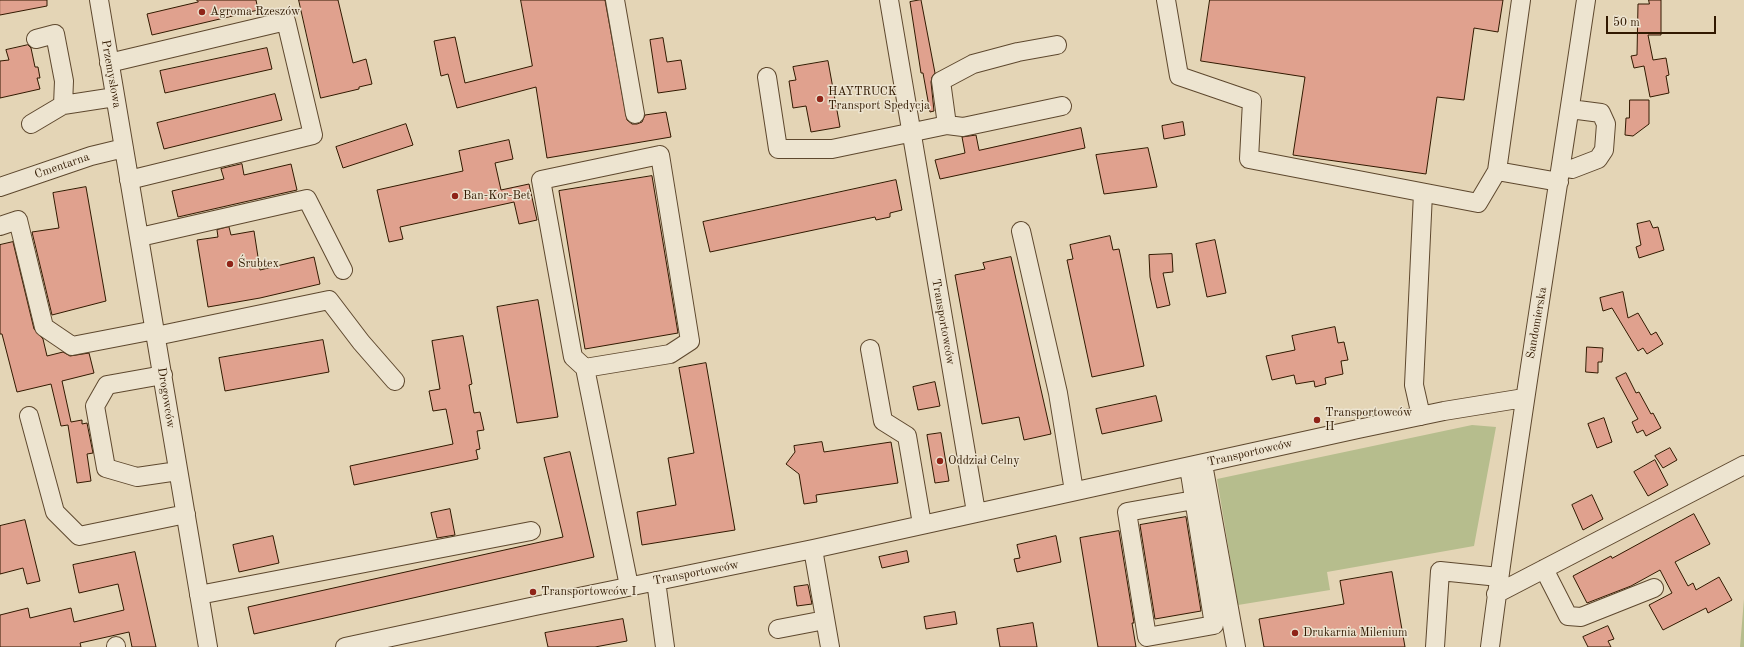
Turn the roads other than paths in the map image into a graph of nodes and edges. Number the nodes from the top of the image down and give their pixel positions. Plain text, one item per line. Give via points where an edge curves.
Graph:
1 (99, 0) edge
2 (615, 0) edge
3 (889, 0) edge
4 (1166, 0) edge
5 (1521, 0) edge
6 (1586, 0) edge
7 (36, 38) dead end
8 (1057, 45) dead end
9 (110, 63) junction
10 (767, 77) dead end
11 (115, 97) junction
12 (63, 105) junction
13 (1062, 106) dead end
14 (1570, 109) junction
15 (634, 114) dead end
16 (31, 124) dead end
17 (947, 125) junction
18 (912, 132) junction
19 (124, 148) junction
20 (1496, 171) junction
21 (1560, 174) junction
22 (129, 180) junction
23 (0, 188) edge
24 (1423, 193) junction
25 (0, 226) edge
26 (1021, 231) dead end
27 (140, 237) junction
28 (343, 270) dead end
29 (156, 333) junction
30 (870, 349) dead end
31 (585, 368) junction
32 (163, 375) junction
33 (395, 381) dead end
34 (1524, 398) junction
35 (29, 416) dead end
36 (1421, 416) junction
37 (1744, 465) edge
38 (1196, 466) junction
39 (178, 470) junction
40 (1074, 491) junction
41 (1194, 500) junction
42 (976, 512) junction
43 (186, 514) junction
44 (922, 524) junction
45 (531, 531) dead end
46 (813, 549) junction
47 (1544, 569) junction
48 (656, 581) junction
49 (629, 586) junction
50 (1498, 586) junction
51 (1654, 588) dead end
52 (199, 595) junction
53 (825, 620) junction
54 (778, 629) dead end
55 (208, 647) edge
56 (345, 647) edge
57 (665, 647) edge
58 (830, 647) edge
59 (1236, 647) edge
60 (1435, 647) edge
61 (1490, 647) edge

1 - 9 street, Przemysłowa
2 - 15 street
3 - 18 street, Transportowców
4 - 24 street via 1179,76 1252,101 1249,160
5 - 20 street
6 - 14 street, Sandomierska
7 - 12 street via 55,34 64,81
8 - 17 street via 973,64 941,81
9 - 11 street, Przemysłowa
9 - 22 street via 286,21 312,135
10 - 18 street via 778,149 832,149
11 - 12 street
11 - 19 street, Przemysłowa
12 - 16 street
13 - 17 street via 963,127
14 - 21 street, Sandomierska
14 - 21 street via 1601,113 1606,124 1604,150 1598,159
17 - 18 street
18 - 42 street, Transportowców
19 - 22 street, Drogowców
19 - 23 street, Cmentarna via 91,156
20 - 21 street
20 - 24 street via 1478,203
21 - 34 street, Sandomierska
22 - 27 street, Drogowców
24 - 36 street via 1414,385
25 - 29 street via 18,220 44,327 72,346
26 - 40 street via 1058,393
27 - 28 street via 306,199
27 - 29 street, Drogowców
29 - 32 street, Drogowców
29 - 33 street via 329,300
30 - 44 street via 883,421 907,436
31 - 31 street via 572,357 541,180 660,155 690,341 670,354
31 - 49 street
32 - 39 street, Drogowców
32 - 39 street via 107,385 95,406 106,468 137,477
34 - 36 street, Transportowców
34 - 50 street, Sandomierska
35 - 43 street via 54,512 79,536
36 - 38 street, Transportowców
37 - 47 street
38 - 40 street, Transportowców
38 - 41 street
38 - 59 street
39 - 43 street, Drogowców
40 - 42 street, Transportowców
41 - 41 street via 1214,625 1147,637 1127,512
42 - 44 street, Transportowców
43 - 52 street, Drogowców
44 - 46 street, Transportowców
45 - 52 street
46 - 48 street, Transportowców
46 - 53 street
47 - 50 street
47 - 51 street via 1568,616 1581,617
48 - 49 street, Transportowców
48 - 57 street
49 - 56 street, Transportowców
50 - 60 street via 1440,571
50 - 61 street, Sandomierska
52 - 55 street, Drogowców
53 - 54 street
53 - 58 street

